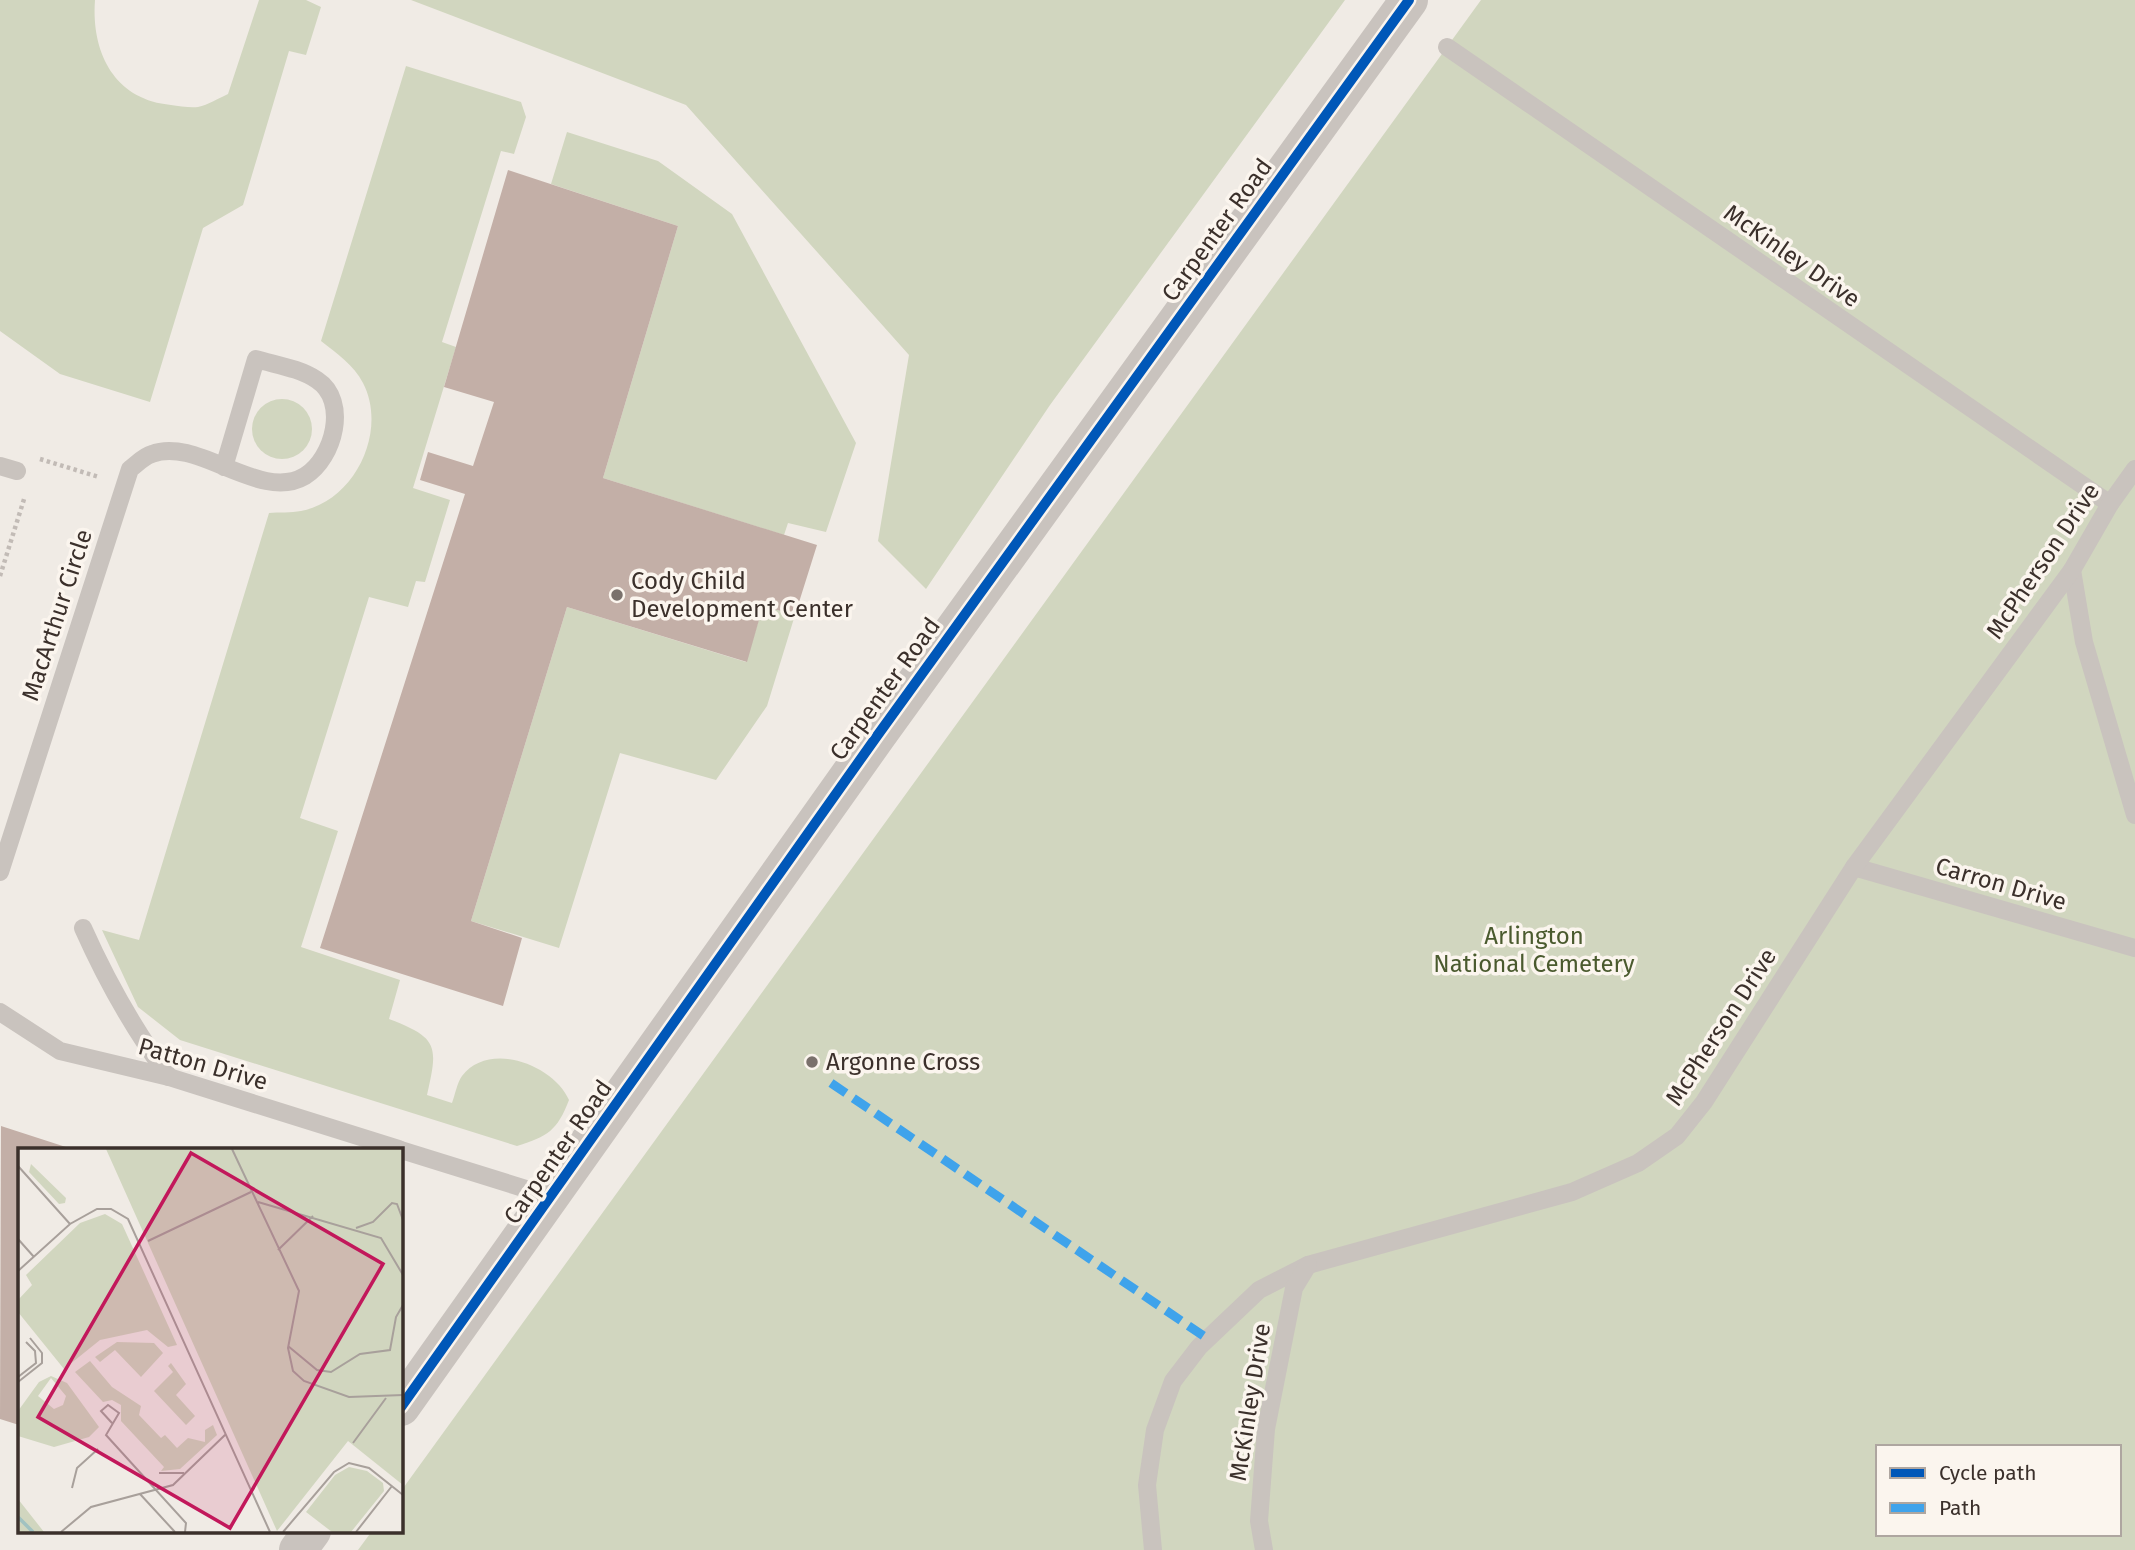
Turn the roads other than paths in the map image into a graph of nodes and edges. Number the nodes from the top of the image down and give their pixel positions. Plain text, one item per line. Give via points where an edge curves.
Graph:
1 (1409, 0) edge
2 (1447, 47) dead end
3 (224, 467) junction
4 (2135, 469) edge
5 (2110, 504) junction
6 (2072, 570) junction
7 (2135, 816) edge
8 (1854, 867) junction
9 (0, 872) edge
10 (83, 928) dead end
11 (2135, 948) edge
12 (0, 1012) edge
13 (169, 1077) junction
14 (397, 1148) edge
15 (402, 1150) edge
16 (552, 1197) junction
17 (1308, 1265) junction
18 (402, 1406) edge
19 (311, 1532) edge
20 (298, 1550) edge
21 (1153, 1550) edge
22 (1264, 1550) edge

1 - 16 street, Carpenter Road via 877,736
2 - 5 lane, McKinley Drive
3 - 3 lane via 290,482 324,461 334,439 332,408 320,382 256,359
3 - 9 lane, MacArthur Circle via 177,451 152,453 130,469
4 - 5 lane, McPherson Drive
5 - 6 lane, McPherson Drive
6 - 7 lane via 2084,642
6 - 8 lane, McPherson Drive
8 - 11 lane, Carron Drive
8 - 17 lane, McPherson Drive via 1704,1102 1677,1136 1638,1163 1572,1192
10 - 13 lane via 134,1029
12 - 13 lane, Patton Drive via 60,1051
13 - 14 lane, Patton Drive
15 - 16 lane, Patton Drive
16 - 18 street, Carpenter Road
17 - 21 lane, McPherson Drive via 1259,1290 1199,1347 1173,1381 1155,1430 1147,1485
17 - 22 lane, McKinley Drive via 1294,1287 1266,1429 1259,1521
19 - 20 street

